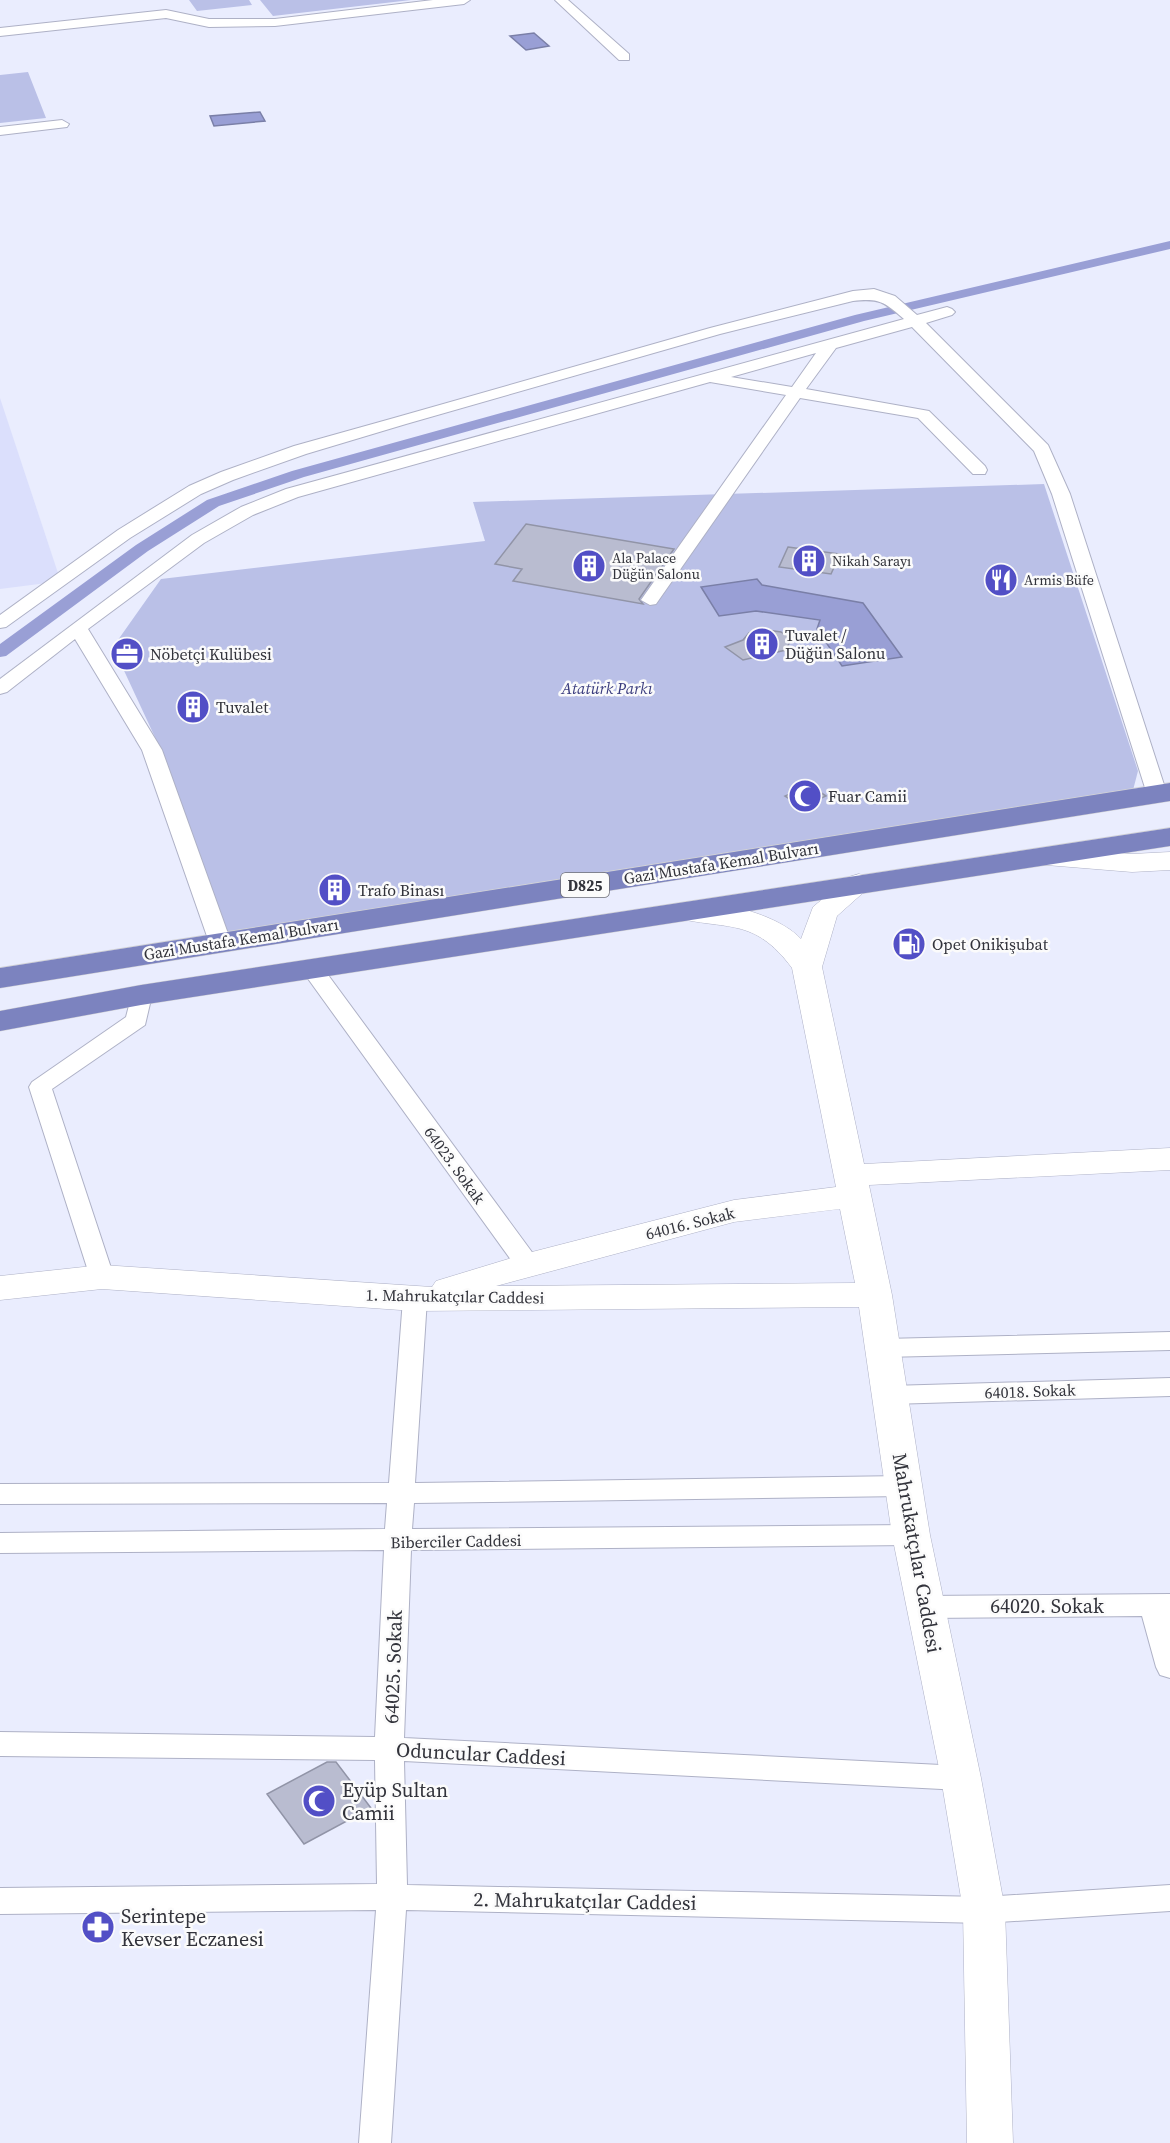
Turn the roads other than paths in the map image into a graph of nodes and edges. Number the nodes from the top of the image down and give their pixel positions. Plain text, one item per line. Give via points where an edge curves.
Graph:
1 (158, 0) edge
2 (464, 0) edge
3 (561, 0) edge
4 (166, 14) junction
5 (184, 19) junction
6 (0, 32) edge
7 (0, 41) edge
8 (624, 57) dead end
9 (62, 124) dead end
10 (0, 131) edge
11 (947, 312) dead end
12 (908, 317) junction
13 (831, 343) junction
14 (705, 377) junction
15 (797, 393) junction
16 (300, 450) junction
17 (979, 470) dead end
18 (333, 480) junction
19 (650, 600) dead end
20 (0, 623) edge
21 (78, 628) junction
22 (0, 688) edge
23 (1166, 789) edge
24 (1170, 837) edge
25 (1044, 858) junction
26 (1170, 861) edge
27 (859, 883) junction
28 (679, 911) junction
29 (220, 942) junction
30 (807, 967) junction
31 (312, 969) junction
32 (0, 978) edge
33 (141, 995) junction
34 (0, 1021) edge
35 (1170, 1159) edge
36 (853, 1185) junction
37 (528, 1265) junction
38 (102, 1277) junction
39 (0, 1288) edge
40 (874, 1295) junction
41 (415, 1299) junction
42 (1170, 1341) edge
43 (884, 1348) junction
44 (1170, 1387) edge
45 (890, 1395) junction
46 (904, 1486) junction
47 (401, 1493) junction
48 (0, 1494) edge
49 (911, 1535) junction
50 (398, 1542) junction
51 (0, 1543) edge
52 (1162, 1605) edge
53 (924, 1607) junction
54 (1170, 1667) edge
55 (0, 1744) edge
56 (389, 1749) junction
57 (961, 1778) junction
58 (393, 1897) junction
59 (1170, 1898) edge
60 (0, 1901) edge
61 (984, 1910) junction
62 (375, 2143) edge
63 (990, 2143) edge

1 - 4 street
2 - 5 street via 285,22 237,24
3 - 8 street
4 - 5 street
4 - 6 street
5 - 7 street
9 - 10 street
11 - 12 street
12 - 13 street
12 - 16 street via 890,299 874,294 854,296 795,309
12 - 23 street via 946,350 1042,449
13 - 14 street
13 - 15 street
14 - 15 street
14 - 18 street
15 - 17 street via 923,414
15 - 19 street
16 - 18 street
16 - 20 street via 227,476 174,502
18 - 21 street via 247,512 198,538
21 - 22 street
21 - 29 street via 152,750
23 - 29 highway, Gazi Mustafa Kemal Bulvarı / D825
24 - 25 highway
25 - 26 street
25 - 27 highway
27 - 28 highway
27 - 30 street, Mahrukatçılar Caddesi via 823,913
28 - 30 street, Mahrukatçılar Caddesi via 753,921 784,938
28 - 31 highway
29 - 32 highway, Gazi Mustafa Kemal Bulvarı / D825
30 - 36 street, Mahrukatçılar Caddesi
31 - 33 highway
31 - 37 street, 64023. Sokak
33 - 34 highway
33 - 38 street via 137,1020 40,1087
35 - 36 street, 64016. Sokak
36 - 37 street, 64016. Sokak via 734,1211
36 - 40 street, Mahrukatçılar Caddesi
37 - 41 street
38 - 39 street, 1. Mahrukatçılar Caddesi
38 - 41 street, 1. Mahrukatçılar Caddesi
40 - 41 street, 1. Mahrukatçılar Caddesi
40 - 43 street, Mahrukatçılar Caddesi
41 - 47 street, 64025. Sokak
42 - 43 street
43 - 45 street, Mahrukatçılar Caddesi
44 - 45 street, 64018. Sokak
45 - 46 street, Mahrukatçılar Caddesi
46 - 47 street
46 - 49 street, Mahrukatçılar Caddesi
47 - 48 street
47 - 50 street, 64025. Sokak
49 - 50 street, Biberciler Caddesi
49 - 53 street, Mahrukatçılar Caddesi
50 - 51 street, Biberciler Caddesi
50 - 56 street, 64025. Sokak
52 - 53 street, 64020. Sokak
52 - 54 street
53 - 57 street, Mahrukatçılar Caddesi
55 - 56 street, Oduncular Caddesi
56 - 57 street, Oduncular Caddesi
56 - 58 street, 64025. Sokak
57 - 61 street, Mahrukatçılar Caddesi
58 - 60 street, 2. Mahrukatçılar Caddesi
58 - 61 street, 2. Mahrukatçılar Caddesi
58 - 62 street, 64025. Sokak
59 - 61 street, 2. Mahrukatçılar Caddesi
61 - 63 street, Mahrukatçılar Caddesi

